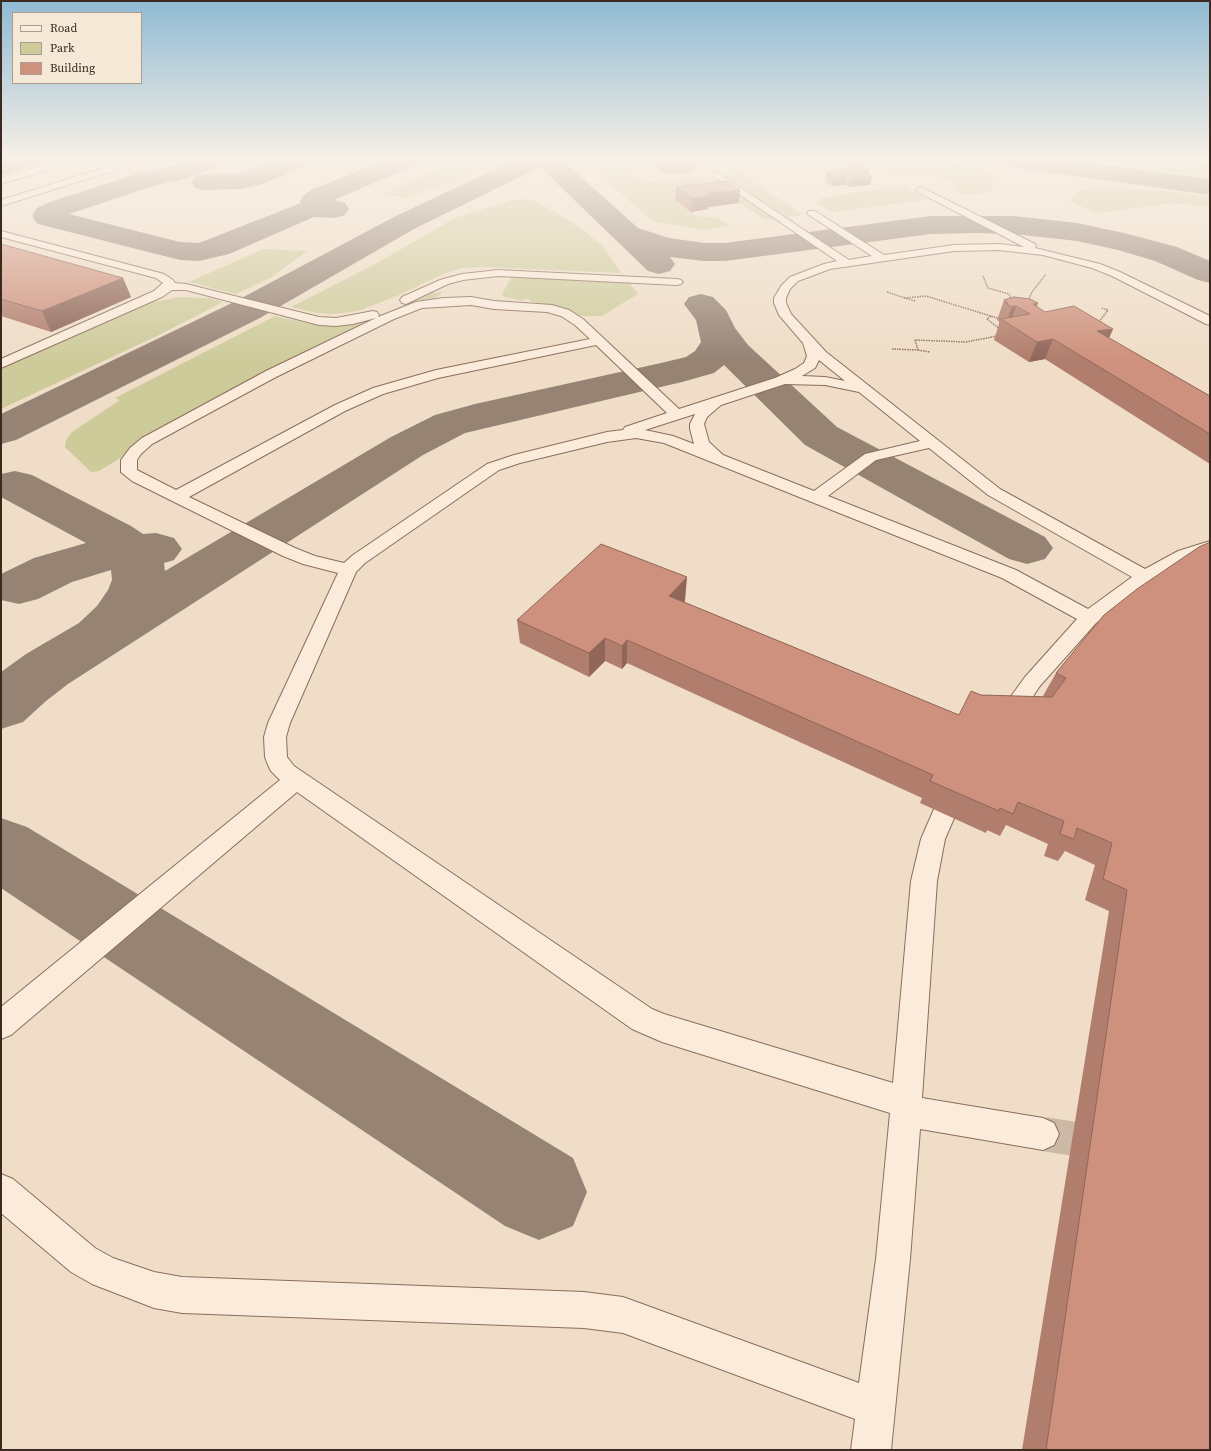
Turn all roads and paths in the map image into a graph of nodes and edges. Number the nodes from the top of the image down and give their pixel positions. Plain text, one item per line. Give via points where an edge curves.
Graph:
1 (792, 226) edge
2 (832, 226) edge
3 (990, 226) edge
4 (1, 234) edge
5 (1012, 237) junction
6 (999, 247) junction
7 (1056, 255) junction
8 (882, 258) junction
9 (847, 263) junction
10 (1046, 274) dead end
11 (983, 276) dead end
12 (677, 282) dead end
13 (169, 286) junction
14 (887, 292) dead end
15 (905, 298) junction
16 (1011, 301) edge
17 (915, 302) dead end
18 (1026, 305) edge
19 (1101, 308) dead end
20 (991, 316) junction
21 (1004, 317) edge
22 (1210, 321) edge
23 (1096, 325) edge
24 (1003, 330) edge
25 (1001, 336) dead end
26 (599, 341) junction
27 (809, 344) junction
28 (892, 349) dead end
29 (918, 350) junction
30 (930, 352) dead end
31 (1, 364) edge
32 (780, 381) junction
33 (871, 394) junction
34 (720, 400) junction
35 (677, 415) junction
36 (607, 437) junction
37 (931, 443) junction
38 (722, 460) junction
39 (176, 497) junction
40 (816, 497) junction
41 (1210, 546) edge
42 (348, 570) junction
43 (1145, 576) junction
44 (1089, 618) junction
45 (1007, 719) edge
46 (297, 779) junction
47 (943, 816) dead end
48 (1, 1025) edge
49 (906, 1107) junction
50 (1043, 1134) tunnel mouth
51 (1, 1191) edge
52 (875, 1408) junction
53 (871, 1450) edge

1 - 9 lane
2 - 8 lane
3 - 5 lane
4 - 13 lane via 160,276 169,282
5 - 6 lane via 1018,242 1017,245
5 - 7 lane
6 - 7 lane
6 - 8 lane via 954,248
7 - 22 lane via 1111,272
8 - 9 lane
9 - 27 lane via 828,266 800,276 788,284 781,293 780,303 785,315
10 - 18 path via 1032,292
11 - 16 path via 988,288 1009,294
12 - 13 lane via 498,273 478,275 444,282 372,316 336,322 319,321 186,287
13 - 31 lane via 158,294
14 - 15 path
15 - 17 path
15 - 20 path via 926,296
19 - 23 path via 1108,310
20 - 21 path
20 - 24 path via 987,319
25 - 29 path via 966,342 915,340
26 - 35 lane
26 - 39 lane via 436,374 378,391 334,411
26 - 39 lane via 574,318 548,308 455,301 420,305 399,312 233,394 140,446 129,460 129,472
27 - 32 lane via 814,356 810,365
27 - 33 lane
28 - 29 path
29 - 30 path
32 - 33 lane via 825,381 856,387
32 - 34 lane
33 - 37 lane
34 - 35 lane
34 - 38 lane via 701,414 696,429 702,444
35 - 36 lane
36 - 38 lane via 636,433 658,436
36 - 42 lane via 493,466 359,559
37 - 40 lane via 870,457
37 - 43 lane via 994,492
38 - 40 lane
39 - 42 lane via 289,552
40 - 44 lane via 1009,574
41 - 43 lane via 1184,555
42 - 46 lane via 299,677 275,737 279,765
43 - 44 lane
44 - 45 lane via 1032,682
46 - 48 lane
46 - 49 lane via 642,1019 662,1028
47 - 49 lane via 933,839 924,882
49 - 50 lane
49 - 52 lane via 893,1259
51 - 52 lane via 83,1260 104,1272 154,1290 182,1295 584,1310 623,1315
52 - 53 lane

